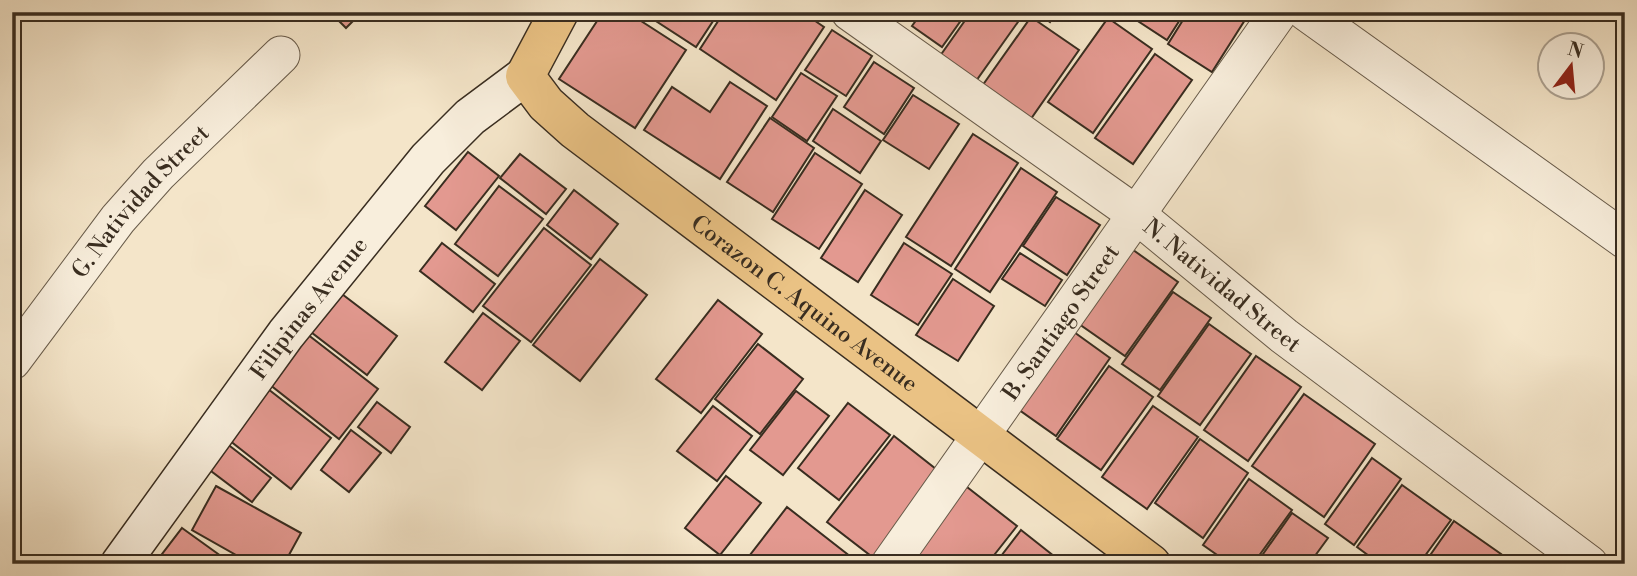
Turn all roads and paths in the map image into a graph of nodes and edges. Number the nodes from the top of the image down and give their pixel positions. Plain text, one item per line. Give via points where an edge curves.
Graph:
1 (559, 12) edge
2 (850, 12) edge
3 (1279, 12) edge
4 (1306, 12) edge
5 (281, 55) dead end
6 (525, 76) junction
7 (1137, 215) junction
8 (1625, 240) edge
9 (12, 361) edge
10 (979, 435) junction
11 (120, 564) edge
12 (890, 564) edge
13 (1150, 564) edge
14 (1589, 564) edge

1 - 6 main road
2 - 7 street, N. Natividad Street
3 - 7 street, B. Santiago Street
4 - 8 street
5 - 9 street, G. Natividad Street via 118,219
6 - 10 main road, Corazon C. Aquino Avenue via 546,104 575,130
6 - 11 street, Filipinas Avenue via 470,117 428,159 286,334
7 - 10 street, B. Santiago Street
7 - 14 street, N. Natividad Street via 1284,336
10 - 12 street, B. Santiago Street
10 - 13 main road, Corazon C. Aquino Avenue

